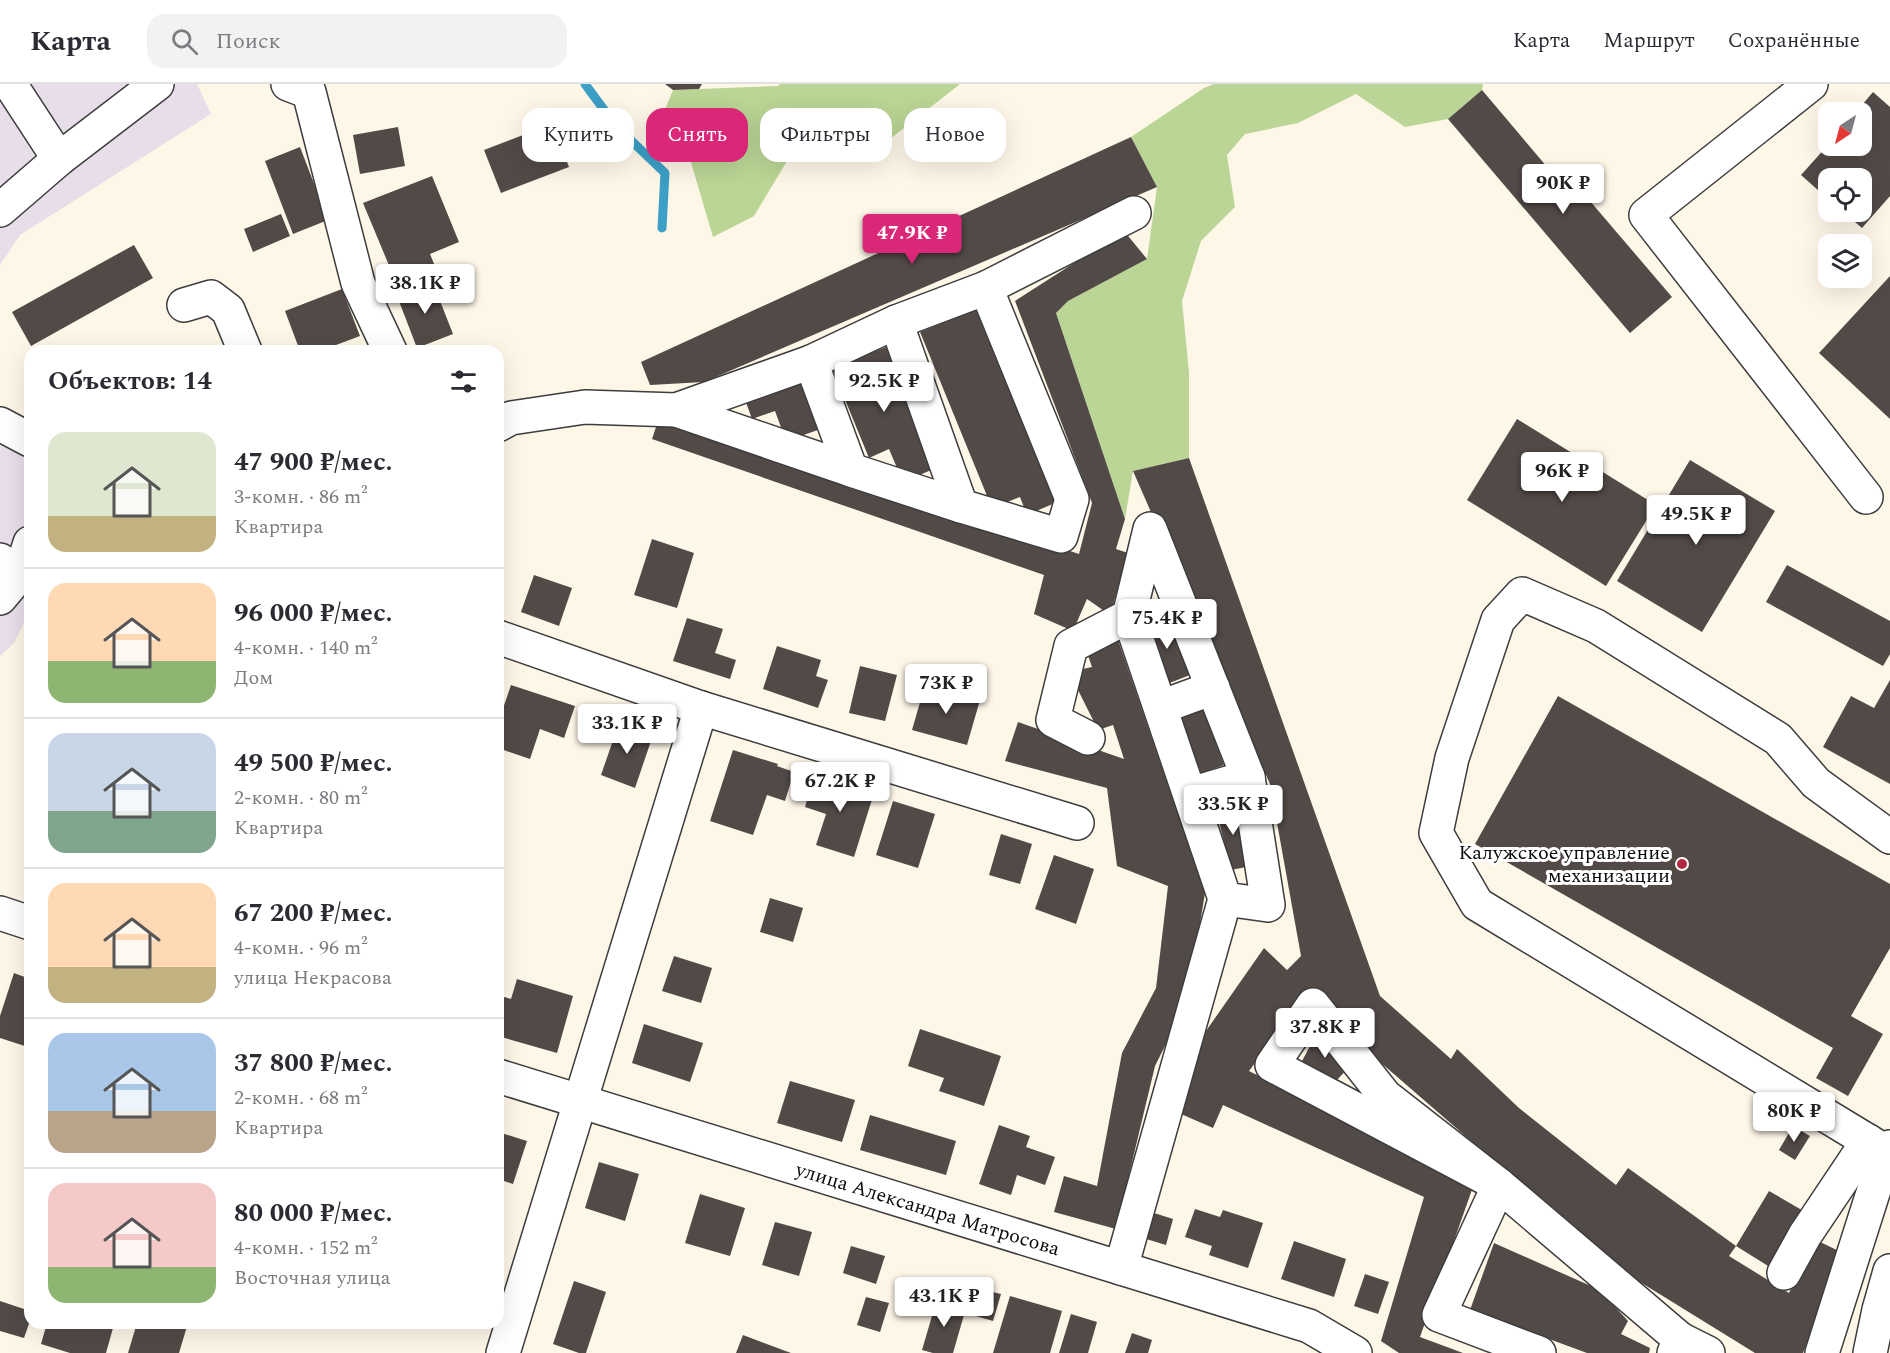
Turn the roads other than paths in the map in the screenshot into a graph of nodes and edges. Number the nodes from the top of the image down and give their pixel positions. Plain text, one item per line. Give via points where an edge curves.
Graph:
1 (10, 84) edge
2 (157, 84) edge
3 (288, 84) edge
4 (1811, 84) edge
5 (59, 159) junction
6 (0, 210) edge
7 (1134, 213) dead end
8 (986, 288) junction
9 (184, 305) dead end
10 (896, 322) junction
11 (243, 345) edge
12 (387, 345) edge
13 (811, 362) junction
14 (676, 410) junction
15 (504, 422) edge
16 (0, 424) edge
17 (24, 437) edge
18 (851, 471) junction
19 (1866, 497) dead end
20 (961, 506) junction
21 (24, 555) edge
22 (13, 577) edge
23 (1130, 616) junction
24 (504, 640) edge
25 (1213, 688) junction
26 (1161, 707) junction
27 (701, 708) junction
28 (1088, 738) dead end
29 (1248, 777) junction
30 (1190, 794) junction
31 (1077, 822) dead end
32 (1890, 837) edge
33 (1225, 899) junction
34 (0, 913) edge
35 (24, 921) edge
36 (504, 1078) edge
37 (578, 1102) junction
38 (1881, 1147) edge
39 (1499, 1185) junction
40 (1120, 1268) junction
41 (1890, 1271) edge
42 (1784, 1273) dead end
43 (1688, 1348) edge
44 (503, 1353) edge
45 (1354, 1353) edge
46 (1539, 1353) edge
47 (1822, 1353) edge
48 (1870, 1353) edge

1 - 5 street
2 - 5 street
3 - 12 street via 309,92 358,283
4 - 19 street via 1646,215
5 - 6 street
7 - 8 street
8 - 10 street
8 - 20 street via 1072,499 1061,537
9 - 11 street via 211,297 228,310
10 - 13 street
10 - 20 street
13 - 14 street
13 - 18 street
14 - 15 street via 585,407
14 - 18 street
16 - 17 street
18 - 20 street
21 - 22 street
23 - 25 street via 1150,529
23 - 26 street
23 - 28 street via 1071,646 1053,720
24 - 27 street
25 - 26 street
25 - 29 street
26 - 30 street
27 - 31 street
27 - 37 street
29 - 30 street
29 - 33 street via 1268,905
30 - 33 street
32 - 38 street via 1815,783 1778,739 1596,626 1522,594 1498,620 1452,758 1436,833 1477,904
33 - 40 street
34 - 35 street
36 - 37 street, улица Александра Матросова
37 - 40 street, улица Александра Матросова
37 - 44 street
38 - 42 street via 1805,1235
38 - 47 street
39 - 39 street via 1385,1096 1313,1005 1272,1065
39 - 43 street
39 - 46 street via 1439,1315
40 - 45 street, улица Александра Матросова via 1309,1326
41 - 48 street

